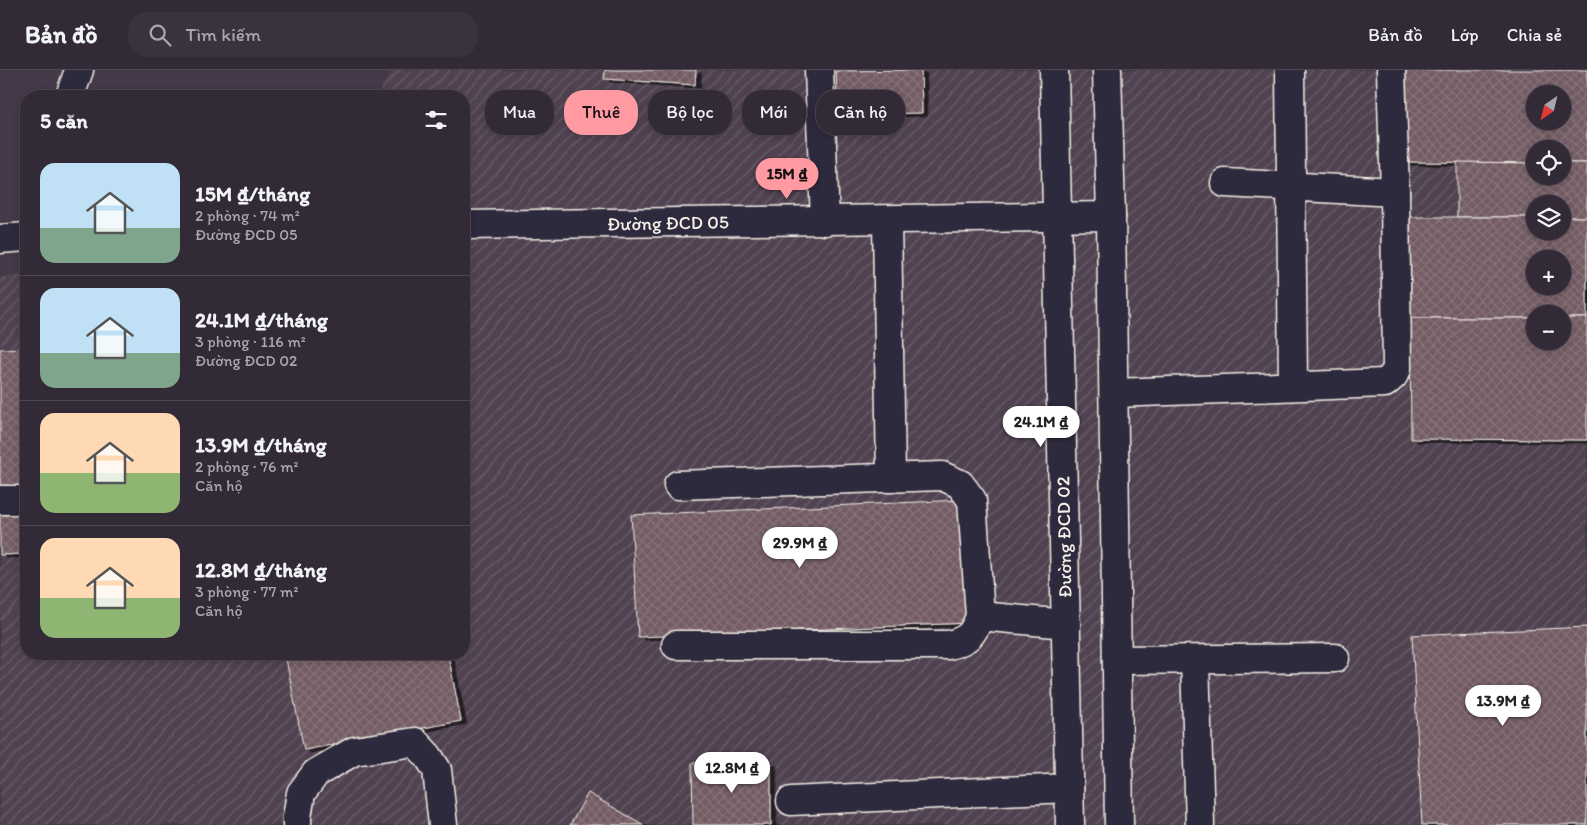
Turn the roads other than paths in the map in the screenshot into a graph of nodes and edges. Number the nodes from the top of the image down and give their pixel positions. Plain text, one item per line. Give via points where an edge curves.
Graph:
1 (79, 70) edge
2 (819, 70) edge
3 (1054, 70) edge
4 (1107, 70) edge
5 (1290, 70) edge
6 (1390, 70) edge
7 (72, 90) edge
8 (1225, 183) dead end
9 (1291, 187) junction
10 (1395, 192) junction
11 (1111, 216) junction
12 (1058, 218) junction
13 (887, 220) junction
14 (826, 221) junction
15 (470, 225) edge
16 (20, 237) edge
17 (0, 239) edge
18 (1293, 386) junction
19 (1114, 393) junction
20 (891, 478) junction
21 (678, 485) dead end
22 (0, 500) edge
23 (20, 500) edge
24 (980, 616) junction
25 (1066, 624) junction
26 (676, 645) dead end
27 (1335, 658) dead end
28 (1117, 660) junction
29 (1195, 660) junction
30 (1069, 788) junction
31 (791, 801) dead end
32 (297, 825) edge
33 (443, 825) edge
34 (1070, 825) edge
35 (1119, 825) edge
36 (1200, 825) edge

1 - 7 street
2 - 14 street
3 - 12 street, Đường ĐCD 02
4 - 11 street
5 - 9 street
6 - 10 street
8 - 9 street
9 - 10 street
9 - 18 street
10 - 18 street via 1397,369 1384,383
11 - 12 street, Đường ĐCD 05
11 - 19 street
12 - 13 street, Đường ĐCD 05
12 - 25 street, Đường ĐCD 02
13 - 14 street, Đường ĐCD 05
13 - 20 street
14 - 15 street, Đường ĐCD 05
16 - 17 street
18 - 19 street
19 - 28 street
20 - 21 street
20 - 24 street via 942,476 960,484 972,500
22 - 23 street
24 - 25 street
24 - 26 street via 975,631 963,642 949,645
25 - 30 street, Đường ĐCD 02
27 - 29 street
28 - 29 street
28 - 35 street
29 - 36 street
30 - 31 street
30 - 34 street, Đường ĐCD 02
32 - 33 street via 301,793 316,773 354,751 416,742 436,770

